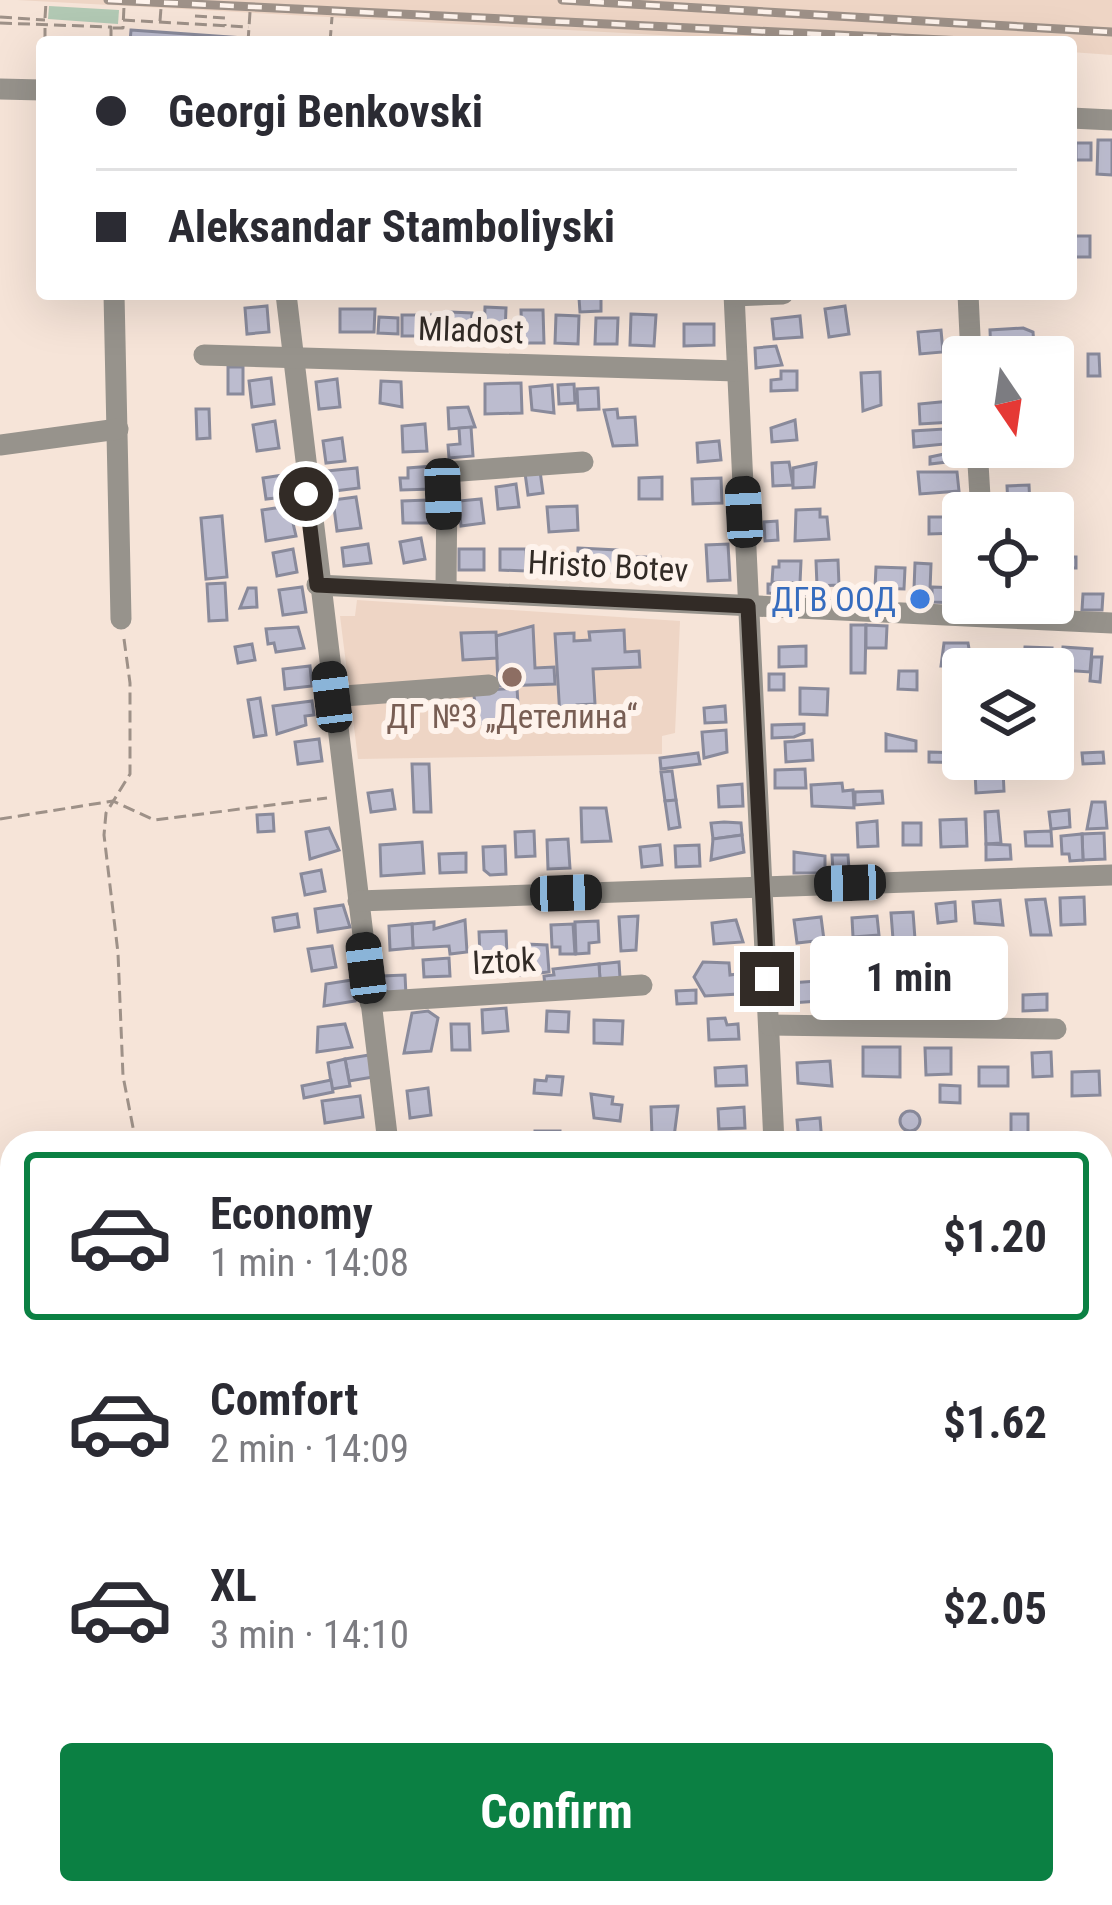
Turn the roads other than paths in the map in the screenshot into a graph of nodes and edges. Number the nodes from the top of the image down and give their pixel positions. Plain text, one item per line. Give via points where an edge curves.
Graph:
1 (0, 88) edge
2 (36, 90) edge
3 (1077, 118) edge
4 (1112, 120) edge
5 (114, 300) edge
6 (286, 300) edge
7 (734, 300) edge
8 (968, 300) edge
9 (970, 336) edge
10 (204, 356) dead end
11 (291, 358) junction
12 (737, 371) junction
13 (118, 429) junction
14 (0, 445) edge
15 (583, 462) dead end
16 (317, 585) junction
17 (446, 591) junction
18 (748, 606) junction
19 (942, 610) edge
20 (1074, 619) edge
21 (121, 620) road end
22 (1112, 623) edge
23 (489, 685) dead end
24 (332, 697) junction
25 (1112, 875) edge
26 (764, 885) junction
27 (358, 901) junction
28 (642, 986) dead end
29 (370, 1002) junction
30 (769, 1025) junction
31 (1056, 1029) dead end
32 (386, 1131) edge
33 (773, 1131) edge

1 - 2 street
3 - 4 street
5 - 13 street
6 - 11 street
7 - 12 street
8 - 9 street
10 - 11 street, Mladost
11 - 12 street, Mladost
11 - 16 street
12 - 18 street
13 - 14 street
13 - 21 street
15 - 17 street via 447,472
16 - 17 street, Hristo Botev
16 - 24 street
17 - 18 street, Hristo Botev
18 - 19 street, Hristo Botev
18 - 26 street
20 - 22 street, Hristo Botev
23 - 24 street
24 - 27 street
25 - 26 street
26 - 27 street
26 - 30 street
27 - 29 street
28 - 29 street, Iztok
29 - 32 street
30 - 31 street
30 - 33 street

